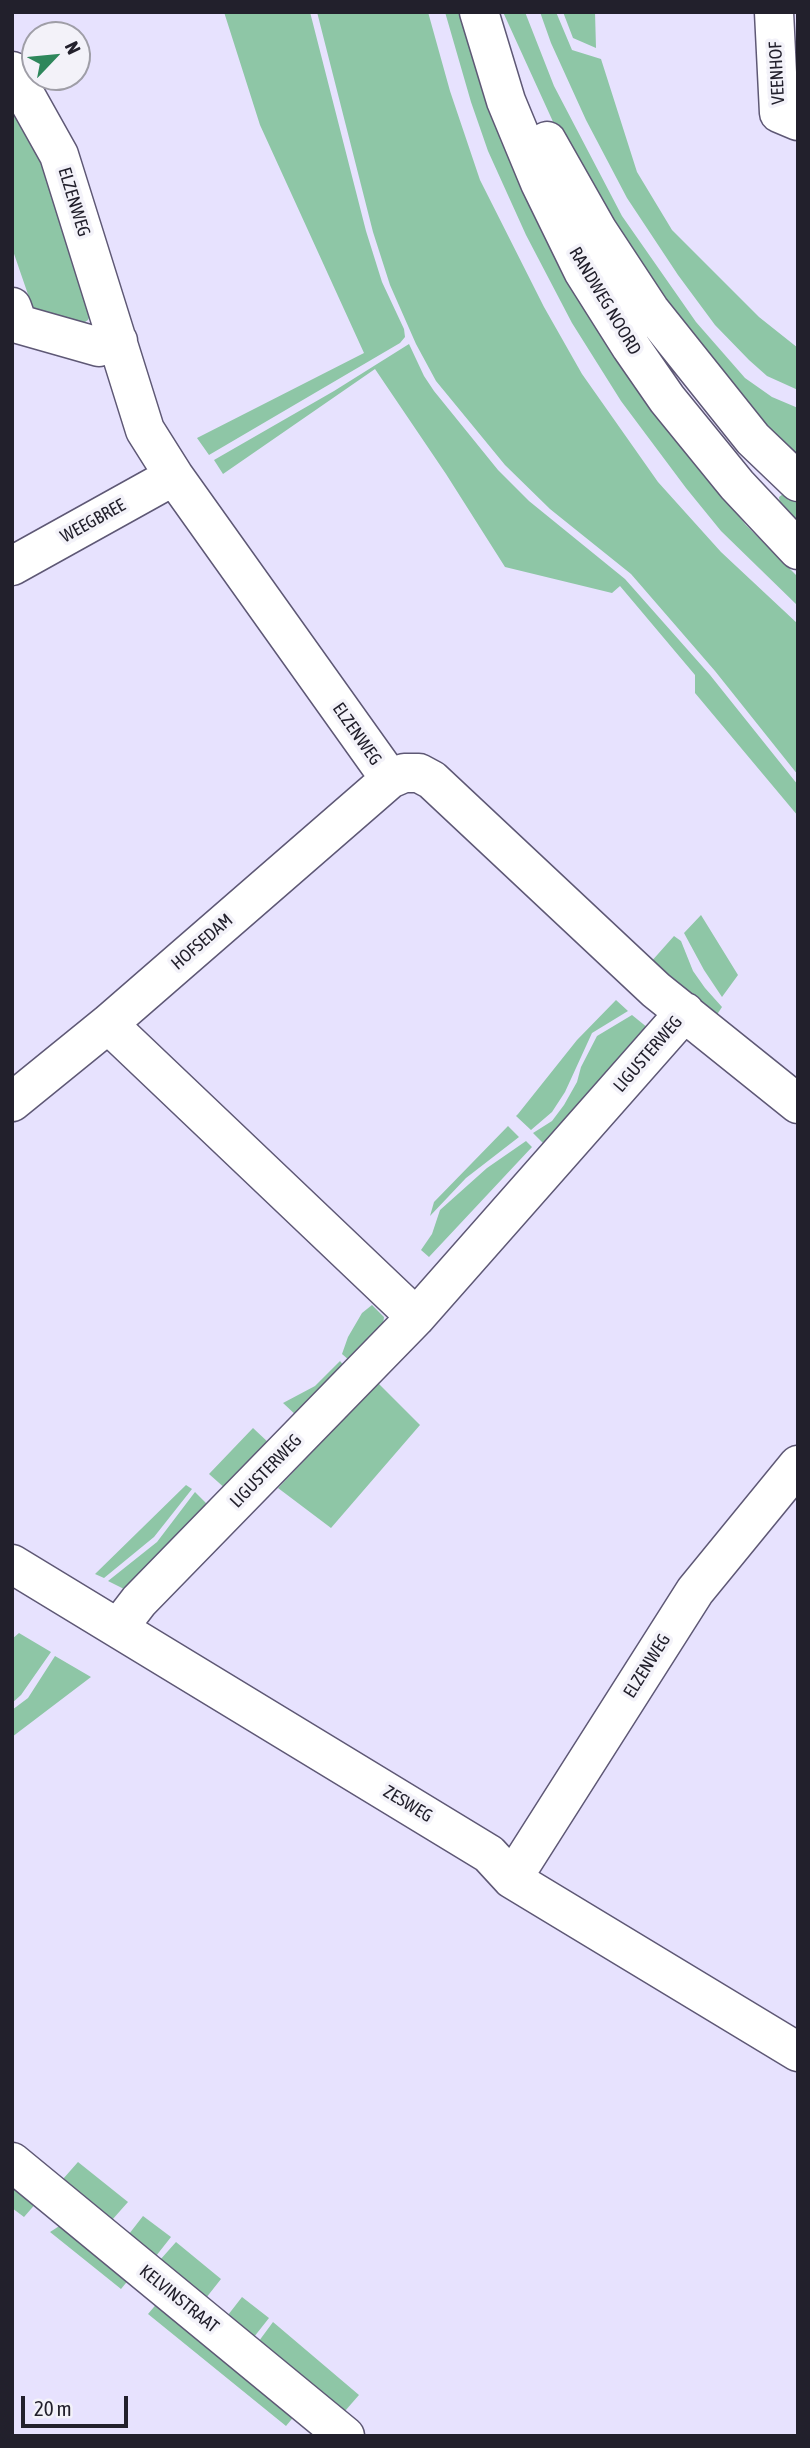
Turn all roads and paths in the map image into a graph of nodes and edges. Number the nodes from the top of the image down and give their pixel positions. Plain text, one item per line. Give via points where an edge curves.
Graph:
1 (480, 12) edge
2 (774, 12) edge
3 (12, 71) edge
4 (798, 121) edge
5 (12, 306) edge
6 (118, 341) junction
7 (174, 476) junction
8 (798, 482) edge
9 (798, 550) edge
10 (12, 566) edge
11 (390, 779) junction
12 (685, 1012) junction
13 (108, 1024) junction
14 (12, 1102) edge
15 (798, 1104) edge
16 (416, 1317) junction
17 (798, 1465) edge
18 (12, 1564) edge
19 (119, 1628) junction
20 (512, 1879) junction
21 (798, 2052) edge
22 (12, 2162) edge
23 (345, 2436) edge

1 - 8 street, RANDWEG NOORD via 555,158 650,310 753,439
1 - 9 street, RANDWEG NOORD via 506,101 583,271 667,399 745,495
2 - 4 street, VEENHOF via 779,113
3 - 6 street, ELZENWEG via 59,155
5 - 6 street via 18,324 99,347
6 - 7 street, ELZENWEG via 145,430
7 - 10 street, WEEGBREE
7 - 11 street, ELZENWEG
11 - 12 street, ELZENWEG via 419,773 432,780
11 - 13 street, HOFSEDAM
12 - 15 street, ELZENWEG
12 - 16 street, LIGUSTERWEG
13 - 14 street, HOFSEDAM
13 - 16 street
16 - 19 street, LIGUSTERWEG via 139,1601
17 - 20 street, ELZENWEG via 695,1591
18 - 19 street, ZESWEG
19 - 20 street, ZESWEG via 489,1854
20 - 21 street, ZESWEG
22 - 23 street, KELVINSTRAAT

